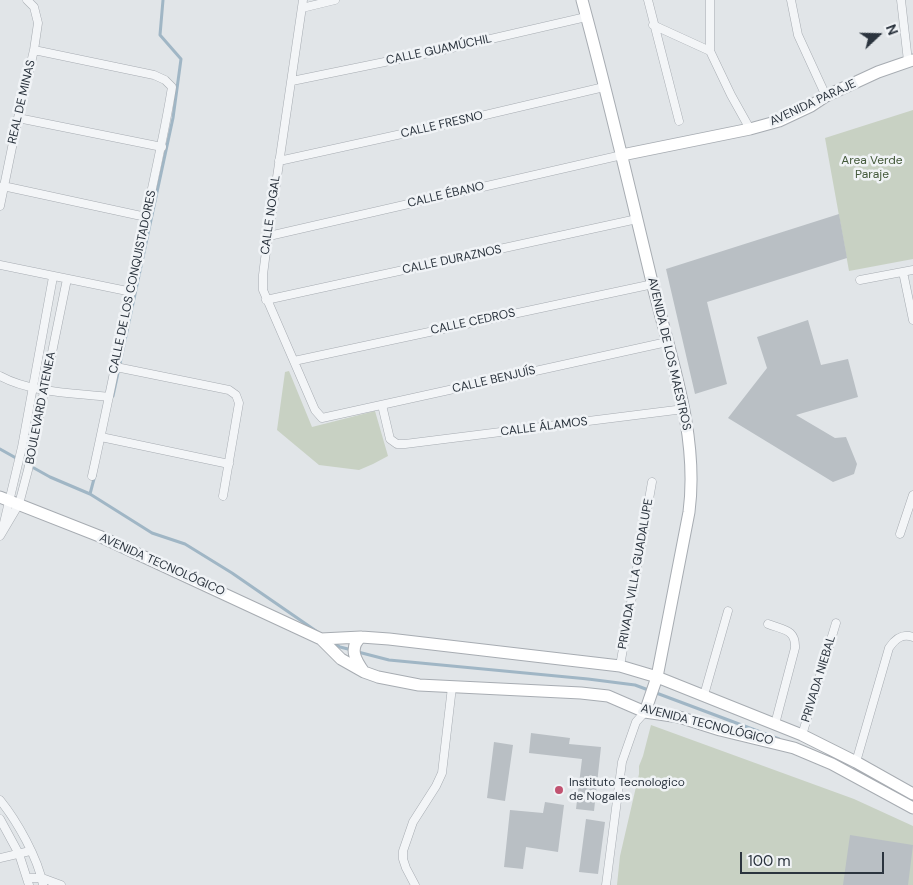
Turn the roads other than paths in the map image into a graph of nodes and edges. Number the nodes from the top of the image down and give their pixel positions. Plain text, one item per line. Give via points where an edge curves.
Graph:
1 (27, 0) edge
2 (335, 0) edge
3 (582, 0) edge
4 (648, 0) edge
5 (710, 0) edge
6 (791, 0) edge
7 (901, 0) edge
8 (302, 4) edge
9 (586, 17) junction
10 (653, 26) junction
11 (34, 50) junction
12 (710, 51) junction
13 (910, 61) edge
14 (292, 81) junction
15 (604, 87) junction
16 (826, 96) junction
17 (18, 118) junction
18 (679, 121) dead end
19 (750, 130) junction
20 (162, 147) junction
21 (622, 155) junction
22 (279, 161) junction
23 (3, 186) junction
24 (0, 206) edge
25 (146, 217) junction
26 (637, 219) junction
27 (269, 236) junction
28 (0, 265) edge
29 (913, 270) edge
30 (903, 272) junction
31 (53, 276) junction
32 (67, 279) junction
33 (860, 280) dead end
34 (652, 284) junction
35 (132, 292) junction
36 (266, 300) junction
37 (913, 320) edge
38 (668, 342) junction
39 (294, 361) junction
40 (116, 367) junction
41 (0, 376) edge
42 (33, 387) junction
43 (45, 389) junction
44 (109, 397) junction
45 (382, 405) junction
46 (684, 409) junction
47 (322, 418) joint
48 (101, 437) junction
49 (229, 464) junction
50 (92, 476) dead end
51 (652, 482) dead end
52 (913, 495) edge
53 (223, 496) dead end
54 (9, 501) edge
55 (1, 534) edge
56 (900, 534) dead end
57 (728, 611) dead end
58 (836, 623) dead end
59 (768, 624) dead end
60 (361, 637) junction
61 (913, 637) edge
62 (321, 639) junction
63 (620, 666) junction
64 (364, 672) junction
65 (656, 679) junction
66 (452, 687) junction
67 (704, 695) junction
68 (647, 708) junction
69 (775, 724) junction
70 (802, 735) junction
71 (856, 762) junction
72 (913, 794) edge
73 (0, 800) edge
74 (913, 808) edge
75 (0, 819) edge
76 (30, 851) junction
77 (19, 854) junction
78 (0, 858) edge
79 (29, 882) edge
80 (42, 882) edge
81 (61, 885) edge
82 (415, 885) edge
83 (606, 885) edge

1 - 11 street, REAL DE MINAS via 34,7 38,22
2 - 8 street
3 - 9 main road, AVENIDA DE LOS MAESTROS
4 - 10 street
5 - 12 street
6 - 16 street via 803,49
7 - 13 street
8 - 14 street, CALLE NOGAL
9 - 14 street, CALLE GUAMÚCHIL
9 - 15 main road, AVENIDA DE LOS MAESTROS
10 - 12 street
10 - 18 street
11 - 17 street, REAL DE MINAS
11 - 20 street, CALLE DE LOS CONQUISTADORES via 165,80 172,87
12 - 19 street
13 - 16 main road, AVENIDA PARAJE
14 - 22 street, CALLE NOGAL
15 - 21 main road, AVENIDA DE LOS MAESTROS
15 - 22 street, CALLE FRESNO
16 - 19 main road, AVENIDA PARAJE via 779,121
17 - 20 street
17 - 23 street, REAL DE MINAS
19 - 21 main road, AVENIDA PARAJE
20 - 25 street, CALLE DE LOS CONQUISTADORES
21 - 26 main road, AVENIDA DE LOS MAESTROS
21 - 27 street, CALLE ÉBANO
22 - 27 street, CALLE NOGAL
23 - 24 street, REAL DE MINAS
23 - 25 street
25 - 35 street, CALLE DE LOS CONQUISTADORES
26 - 34 main road, AVENIDA DE LOS MAESTROS
26 - 36 street, CALLE DURAZNOS
27 - 36 street, CALLE NOGAL via 263,275
28 - 31 street
29 - 30 street
30 - 33 street
30 - 37 street
31 - 32 street
31 - 42 street, BOULEVARD ATENEA
32 - 35 street
32 - 43 street, BOULEVARD ATENEA
34 - 38 main road, AVENIDA DE LOS MAESTROS
34 - 39 street, CALLE CEDROS
35 - 40 street, CALLE DE LOS CONQUISTADORES
36 - 39 street, CALLE NOGAL
38 - 45 street, CALLE BENJUÍS
38 - 46 main road, AVENIDA DE LOS MAESTROS
39 - 47 street, CALLE NOGAL via 315,410
40 - 44 street, CALLE DE LOS CONQUISTADORES
40 - 49 street via 233,392 239,403
41 - 42 street
42 - 43 street
42 - 54 street, BOULEVARD ATENEA
43 - 44 street
43 - 54 street, BOULEVARD ATENEA via 28,470
44 - 48 street, CALLE DE LOS CONQUISTADORES
45 - 46 street, CALLE ÁLAMOS via 390,439 397,444
45 - 47 street, CALLE BENJUÍS
46 - 65 main road, AVENIDA DE LOS MAESTROS via 692,488
48 - 49 street
48 - 50 street, CALLE DE LOS CONQUISTADORES
49 - 53 street
51 - 63 street, PRIVADA VILLA GUADALUPE
52 - 56 street
54 - 55 street, BOULEVARD ATENEA
54 - 55 street, BOULEVARD ATENEA
54 - 62 main road, AVENIDA TECNOLÓGICO via 117,544
57 - 67 street
58 - 70 street, PRIVADA NIEBAL
59 - 69 street via 790,632 796,642
60 - 62 main road, AVENIDA TECNOLÓGICO
60 - 63 main road, AVENIDA TECNOLÓGICO
60 - 64 main road via 353,651
61 - 71 street via 897,638 889,648
62 - 64 main road, AVENIDA TECNOLÓGICO via 341,659
63 - 65 main road, AVENIDA TECNOLÓGICO
64 - 66 main road, AVENIDA TECNOLÓGICO via 419,685
65 - 67 main road, AVENIDA TECNOLÓGICO
65 - 68 main road, AVENIDA DE LOS MAESTROS
66 - 68 main road, AVENIDA TECNOLÓGICO via 596,694
66 - 82 street via 442,773 413,822 403,852 406,868
67 - 69 main road, AVENIDA TECNOLÓGICO
68 - 74 main road, AVENIDA TECNOLÓGICO via 794,748 832,764
68 - 83 street via 636,722 622,762
69 - 70 main road, AVENIDA TECNOLÓGICO
70 - 71 main road, AVENIDA TECNOLÓGICO
71 - 72 main road, AVENIDA TECNOLÓGICO
73 - 76 street
75 - 77 street
76 - 77 street
76 - 80 street
77 - 78 street
77 - 79 street
79 - 80 street
80 - 81 street

